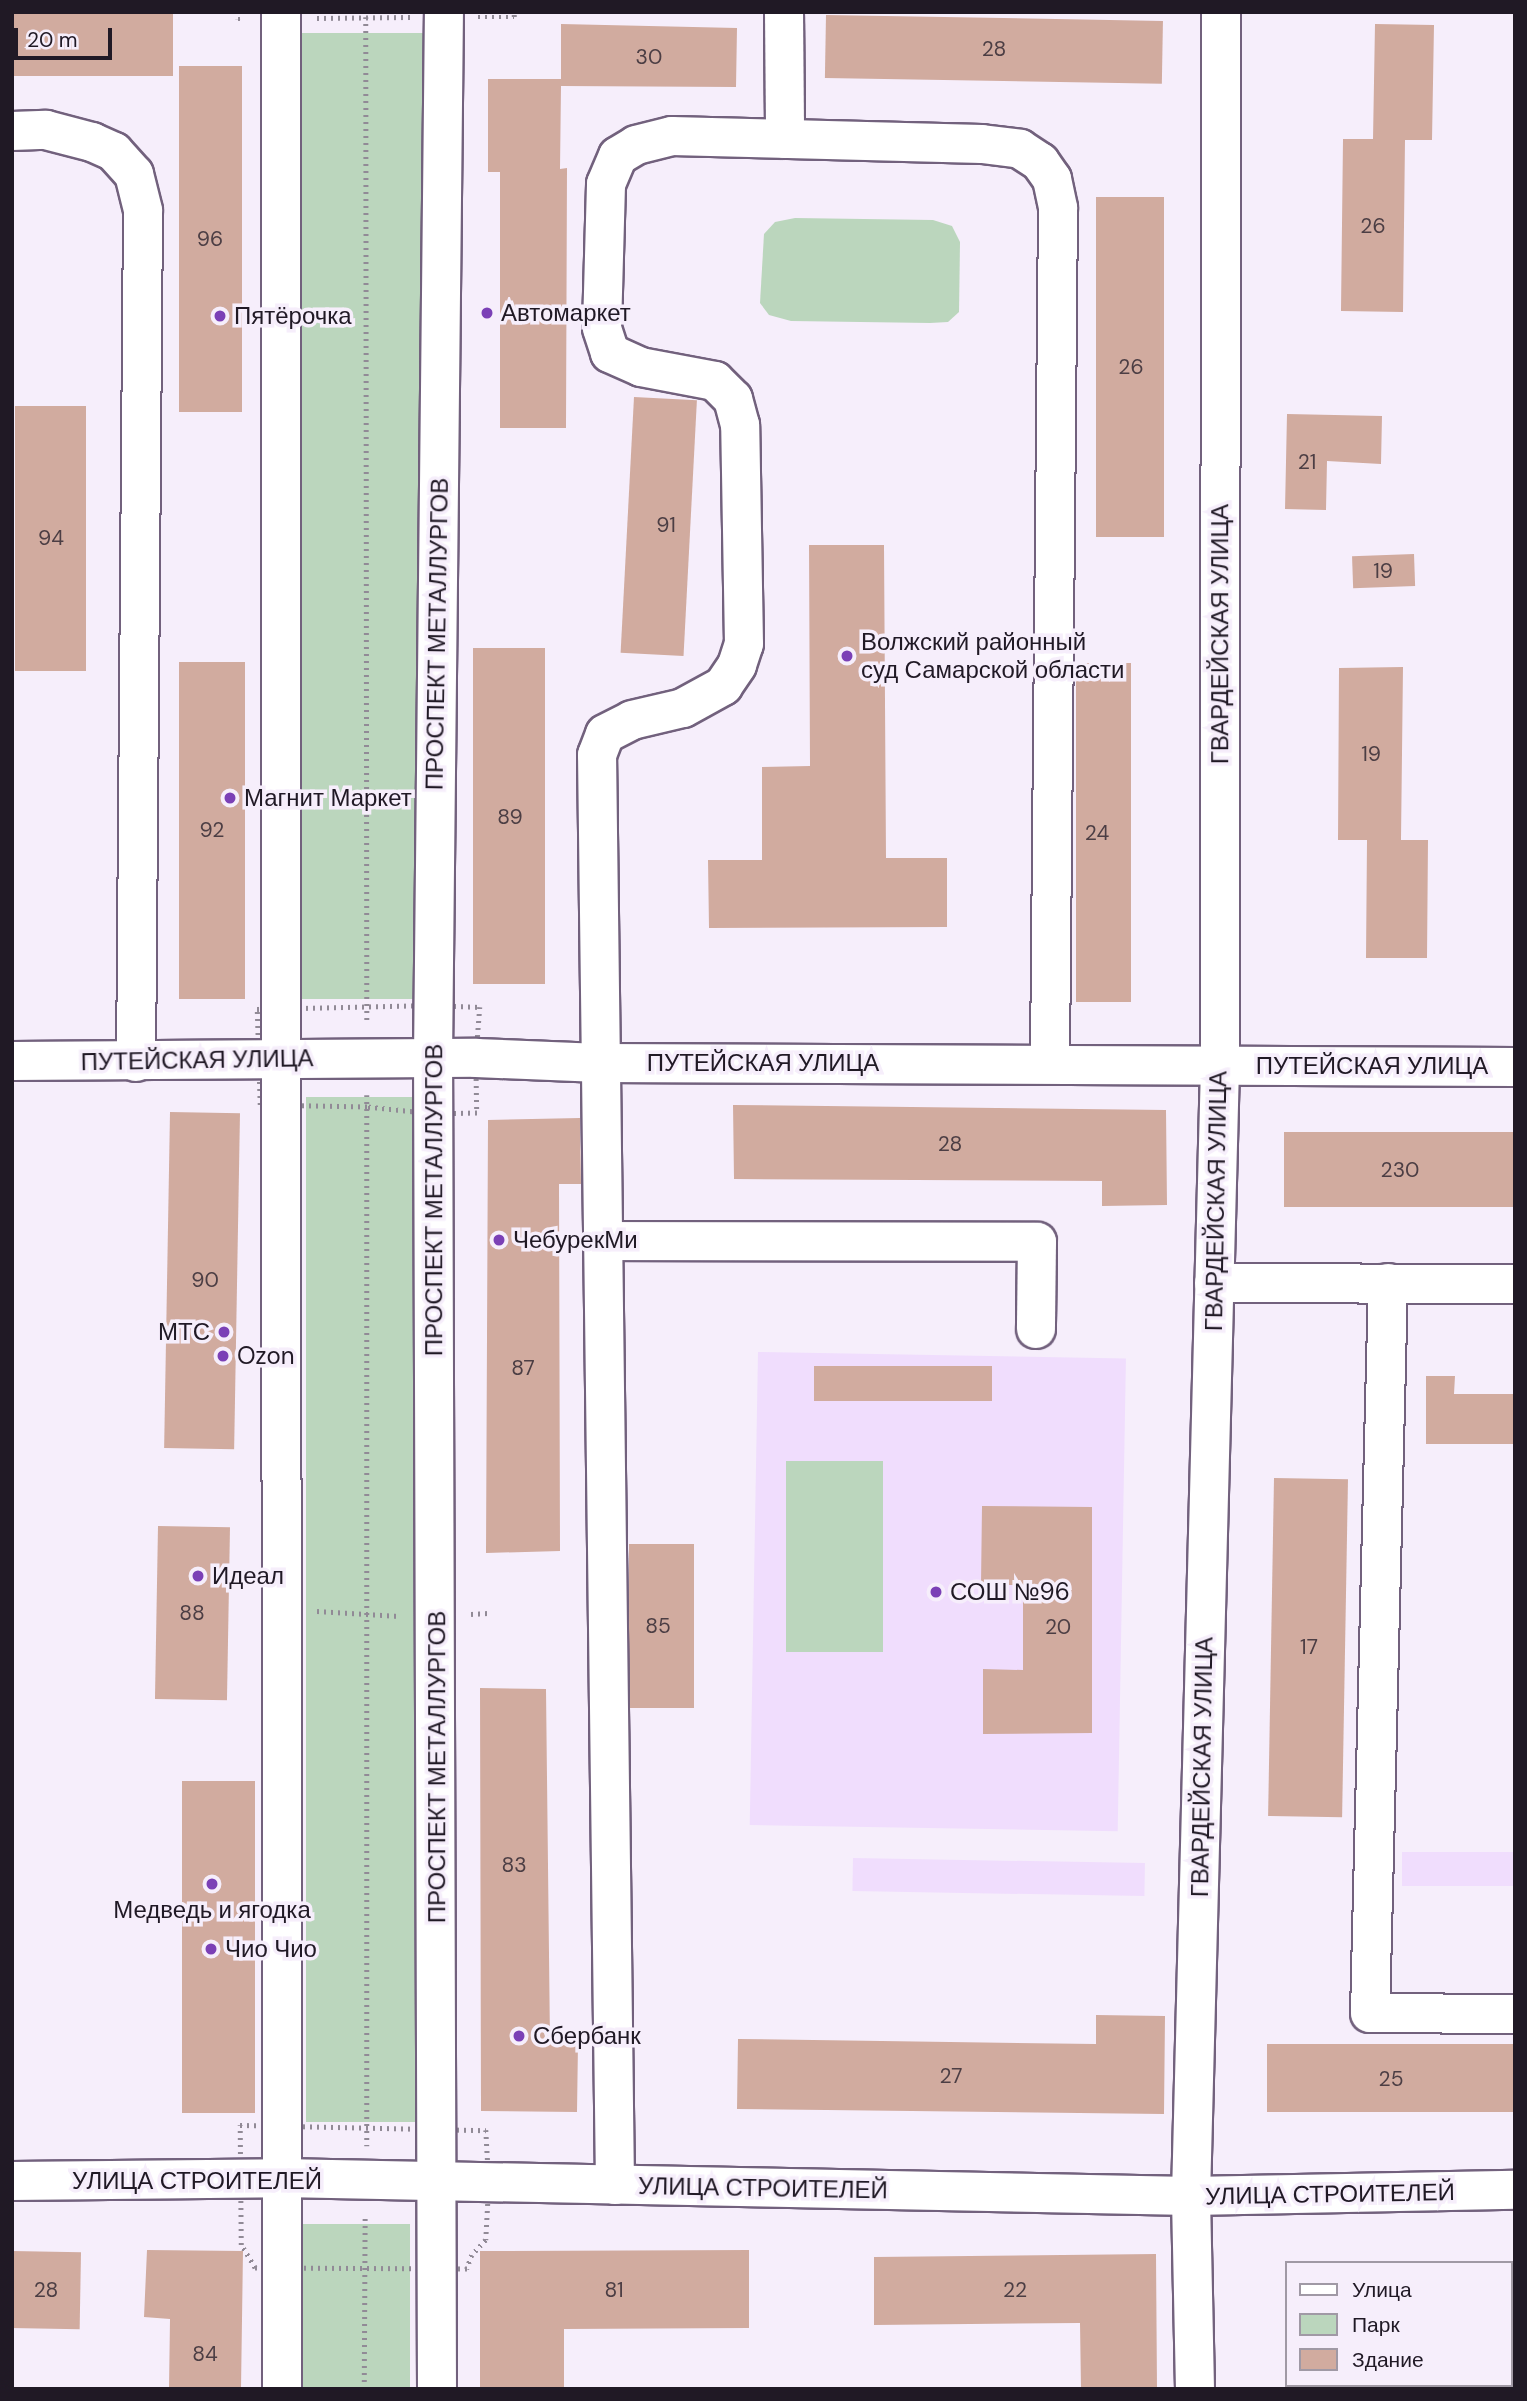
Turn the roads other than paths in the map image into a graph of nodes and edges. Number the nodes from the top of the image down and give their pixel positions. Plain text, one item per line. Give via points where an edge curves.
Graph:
1 (784, 12) edge
2 (1221, 12) edge
3 (281, 15) edge
4 (444, 15) edge
5 (12, 131) edge
6 (785, 139) junction
7 (433, 1058) junction
8 (281, 1059) junction
9 (12, 1061) edge
10 (136, 1062) junction
11 (600, 1063) junction
12 (1051, 1064) junction
13 (1220, 1065) junction
14 (1515, 1067) edge
15 (602, 1241) junction
16 (1214, 1283) junction
17 (1388, 1283) junction
18 (1515, 1284) edge
19 (1036, 1329) dead end
20 (1515, 2014) edge
21 (282, 2178) junction
22 (12, 2181) edge
23 (437, 2183) junction
24 (615, 2185) junction
25 (1515, 2190) edge
26 (1191, 2196) junction
27 (282, 2389) edge
28 (437, 2389) edge
29 (1195, 2389) edge

1 - 6 street
2 - 13 street, ГВАРДЕЙСКАЯ УЛИЦА
3 - 8 street via 269,1008
4 - 7 street, ПРОСПЕКТ МЕТАЛЛУРГОВ
5 - 10 street via 46,130 114,152 134,174 143,211
6 - 11 street via 673,136 636,145 618,156 606,184 602,328 610,353 641,367 715,381 733,399 737,412 744,645 723,686 683,708 632,720 605,734 597,755
6 - 12 street via 1020,149 1040,162 1052,179 1058,208
7 - 8 street, ПУТЕЙСКАЯ УЛИЦА
7 - 11 street, ПУТЕЙСКАЯ УЛИЦА
7 - 23 street, ПРОСПЕКТ МЕТАЛЛУРГОВ
8 - 10 street, ПУТЕЙСКАЯ УЛИЦА
8 - 21 street via 271,1105 282,1608
9 - 10 street, ПУТЕЙСКАЯ УЛИЦА
11 - 12 street, ПУТЕЙСКАЯ УЛИЦА
11 - 15 street
12 - 13 street, ПУТЕЙСКАЯ УЛИЦА
13 - 14 street, ПУТЕЙСКАЯ УЛИЦА
13 - 16 street, ГВАРДЕЙСКАЯ УЛИЦА
15 - 19 street via 1037,1242
15 - 24 street
16 - 17 street
16 - 26 street, ГВАРДЕЙСКАЯ УЛИЦА
17 - 18 street
17 - 20 street via 1370,2013
21 - 22 street, УЛИЦА СТРОИТЕЛЕЙ
21 - 23 street, УЛИЦА СТРОИТЕЛЕЙ
21 - 27 street
23 - 24 street, УЛИЦА СТРОИТЕЛЕЙ
23 - 28 street, ПРОСПЕКТ МЕТАЛЛУРГОВ
24 - 26 street, УЛИЦА СТРОИТЕЛЕЙ
25 - 26 street, УЛИЦА СТРОИТЕЛЕЙ
26 - 29 street, ГВАРДЕЙСКАЯ УЛИЦА

